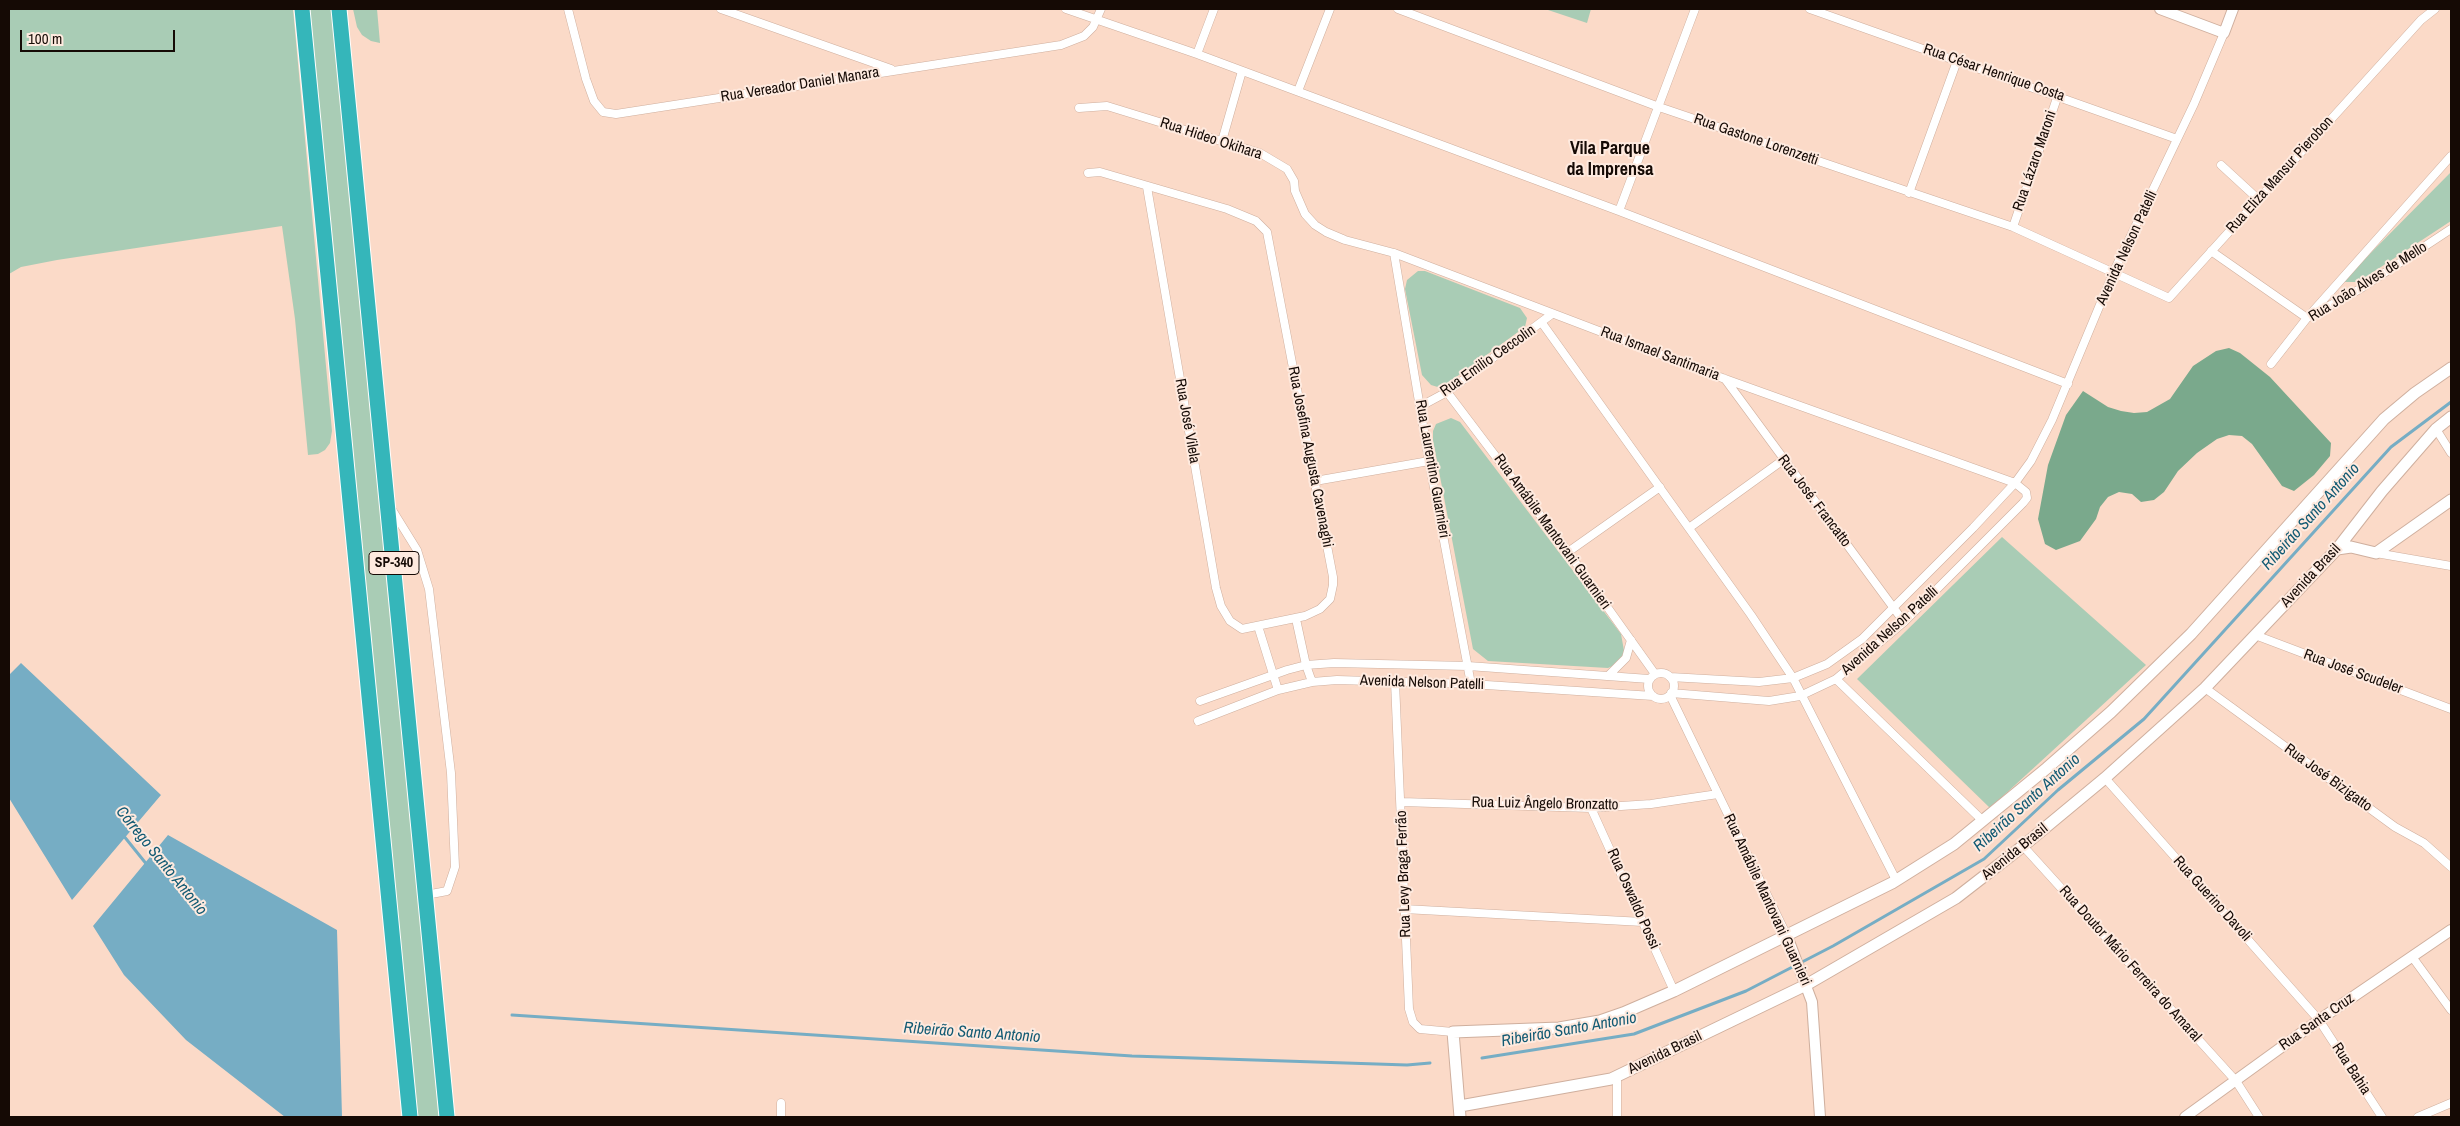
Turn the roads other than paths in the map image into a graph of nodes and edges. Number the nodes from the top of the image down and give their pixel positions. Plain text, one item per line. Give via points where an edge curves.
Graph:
1 (302, 9) edge
2 (339, 9) edge
3 (568, 9) edge
4 (721, 9) edge
5 (1066, 9) edge
6 (1101, 9) edge
7 (1214, 9) edge
8 (1330, 9) edge
9 (1398, 9) edge
10 (1695, 9) edge
11 (1810, 9) edge
12 (2160, 9) edge
13 (2233, 9) edge
14 (2435, 9) edge
15 (1097, 19) junction
16 (2224, 33) junction
17 (1197, 54) junction
18 (1957, 61) junction
19 (894, 70) junction
20 (1242, 71) junction
21 (1298, 91) junction
22 (2058, 95) junction
23 (1659, 107) junction
24 (1079, 108) dead end
25 (2177, 139) junction
26 (1222, 141) junction
27 (2451, 156) edge
28 (2221, 165) dead end
29 (1088, 173) dead end
30 (1147, 187) junction
31 (1909, 192) junction
32 (2258, 199) junction
33 (1619, 211) junction
34 (1309, 219) joint
35 (2013, 227) junction
36 (2451, 229) edge
37 (2212, 251) junction
38 (1394, 253) junction
39 (2114, 271) junction
40 (1552, 314) junction
41 (2307, 318) junction
42 (1542, 323) junction
43 (2271, 364) dead end
44 (2451, 368) edge
45 (1724, 379) junction
46 (2068, 384) junction
47 (1448, 392) junction
48 (1421, 406) junction
49 (2451, 417) edge
50 (2436, 429) junction
51 (2451, 453) edge
52 (1783, 460) junction
53 (1429, 461) junction
54 (1315, 481) junction
55 (2015, 483) junction
56 (1660, 487) junction
57 (2451, 500) edge
58 (388, 503) junction
59 (1689, 528) junction
60 (2337, 549) junction
61 (1568, 552) junction
62 (2376, 553) junction
63 (2451, 566) edge
64 (1893, 608) junction
65 (1296, 619) junction
66 (1904, 622) junction
67 (1258, 626) junction
68 (2255, 636) junction
69 (1632, 640) junction
70 (1306, 665) junction
71 (1468, 666) junction
72 (1273, 674) junction
73 (1609, 675) junction
74 (1652, 677) junction
75 (1670, 677) junction
76 (1793, 678) junction
77 (1836, 679) junction
78 (1312, 682) junction
79 (1395, 682) junction
80 (1471, 684) junction
81 (2205, 688) junction
82 (1278, 690) junction
83 (1670, 694) junction
84 (1652, 696) junction
85 (1800, 696) junction
86 (1200, 700) dead end
87 (2451, 709) edge
88 (1198, 721) dead end
89 (2105, 778) junction
90 (1718, 794) junction
91 (1402, 802) junction
92 (1591, 808) junction
93 (1983, 821) junction
94 (2023, 846) junction
95 (2451, 867) edge
96 (1896, 880) junction
97 (426, 895) junction
98 (1404, 909) junction
99 (1643, 922) junction
100 (2451, 930) edge
101 (1788, 938) junction
102 (2413, 958) junction
103 (1806, 985) junction
104 (1674, 991) junction
105 (2451, 1010) edge
106 (2319, 1020) junction
107 (1453, 1032) junction
108 (1618, 1076) junction
109 (2236, 1081) junction
110 (2451, 1102) edge
111 (781, 1103) dead end
112 (1460, 1111) edge
113 (1817, 1116) edge
114 (410, 1117) edge
115 (447, 1117) edge
116 (781, 1117) edge
117 (1617, 1117) edge
118 (2185, 1117) edge
119 (2259, 1117) edge
120 (2382, 1117) edge
121 (2418, 1117) edge

1 - 114 highway, SP-340
2 - 58 highway, SP-340
3 - 19 street, Rua Vereador Daniel Manara via 590,91 599,110 606,113 628,113
4 - 19 street
5 - 15 street
6 - 15 street, Rua Vereador Daniel Manara
7 - 17 street
8 - 21 street
9 - 23 street, Rua Gastone Lorenzetti
10 - 23 street
11 - 18 street, Rua César Henrique Costa
12 - 16 street
13 - 16 street, Avenida Nelson Patelli
14 - 32 street, Rua Eliza Mansur Pierobon via 2420,20
15 - 17 street
15 - 19 street, Rua Vereador Daniel Manara via 1084,36 1066,43
16 - 25 street, Avenida Nelson Patelli
17 - 20 street
18 - 22 street, Rua César Henrique Costa
18 - 31 street
20 - 21 street
20 - 26 street
21 - 33 street
22 - 25 street, Rua César Henrique Costa
22 - 35 street, Rua Lázaro Maroni
23 - 31 street, Rua Gastone Lorenzetti
23 - 33 street
24 - 26 street, Rua Hideo Okihara via 1107,106
25 - 39 street, Avenida Nelson Patelli
26 - 34 street, Rua Hideo Okihara via 1260,153 1282,165 1290,175 1298,200
27 - 41 street
28 - 32 street
29 - 30 street via 1100,172
30 - 54 street, Rua Josefina Augusta Cavenaghi via 1248,217 1261,224 1270,238
30 - 67 street, Rua José Vilela via 1217,593 1224,612 1236,627
31 - 35 street, Rua Gastone Lorenzetti
32 - 37 street, Rua Eliza Mansur Pierobon
33 - 46 street
34 - 38 street, Rua Ismael Santimaria via 1326,232 1345,240
35 - 39 street, Rua Gastone Lorenzetti
36 - 41 street, Rua João Alves de Mello via 2360,289
37 - 39 street, Rua Eliza Mansur Pierobon via 2169,298
37 - 41 street
38 - 40 street, Rua Ismael Santimaria
38 - 48 street, Rua Laurentino Guarnieri
39 - 46 street, Avenida Nelson Patelli
40 - 42 street, Rua Emilio Ceccolin
40 - 45 street, Rua Ismael Santimaria
41 - 43 street, Rua João Alves de Mello
42 - 47 street, Rua Emilio Ceccolin
42 - 56 street
44 - 93 main road via 2378,425 2191,634 2153,672 2090,731
45 - 52 street, Rua José. Francatto
45 - 55 street, Rua Ismael Santimaria
46 - 55 street, Avenida Nelson Patelli via 2042,441
47 - 48 street, Rua Emilio Ceccolin
47 - 61 street, Rua Amábile Mantovani Guarnieri
48 - 53 street, Rua Laurentino Guarnieri
49 - 50 main road, Avenida Brasil
50 - 51 street
50 - 60 main road, Avenida Brasil
52 - 59 street
52 - 64 street, Rua José. Francatto
53 - 54 street
53 - 71 street, Rua Laurentino Guarnieri
54 - 65 street, Rua Josefina Augusta Cavenaghi via 1333,585 1327,603
55 - 64 street, Avenida Nelson Patelli
55 - 66 street, Avenida Nelson Patelli via 2026,492 2025,501
56 - 59 street
56 - 61 street
57 - 62 main road
58 - 97 highway, SP-340
58 - 97 street via 417,550 430,589 451,772 455,866 447,891
59 - 76 street
60 - 62 main road via 2350,547
60 - 68 main road, Avenida Brasil
61 - 69 street, Rua Amábile Mantovani Guarnieri
62 - 63 street
64 - 66 street, Rua José. Francatto
64 - 76 street, Avenida Nelson Patelli via 1848,651
65 - 67 street, Rua Josefina Augusta Cavenaghi
65 - 70 street
66 - 77 street, Avenida Nelson Patelli
67 - 72 street
68 - 81 main road, Avenida Brasil
68 - 87 street, Rua José Scudeler
69 - 73 street via 1626,658
69 - 74 street, Rua Amábile Mantovani Guarnieri
70 - 71 street, Avenida Nelson Patelli
70 - 72 street, Avenida Nelson Patelli
70 - 78 street
71 - 73 street, Avenida Nelson Patelli
71 - 80 street, Rua Laurentino Guarnieri
72 - 82 street
72 - 86 street, Avenida Nelson Patelli
73 - 74 street, Avenida Nelson Patelli
74 - 75 street via 1664,673
74 - 84 street via 1648,687
75 - 76 street, Avenida Nelson Patelli via 1740,682
75 - 83 street via 1673,683
76 - 85 street
77 - 85 street, Avenida Nelson Patelli
77 - 93 street
78 - 79 street, Avenida Nelson Patelli
78 - 82 street, Avenida Nelson Patelli
79 - 80 street, Avenida Nelson Patelli
79 - 91 street, Rua Levy Braga Ferrão
80 - 84 street, Avenida Nelson Patelli
81 - 89 main road, Avenida Brasil
81 - 95 street, Rua José Bizigatto via 2395,827 2424,843
82 - 88 street, Avenida Nelson Patelli
83 - 84 street via 1662,698
83 - 85 street, Avenida Nelson Patelli via 1769,701
83 - 90 street, Rua Amábile Mantovani Guarnieri
85 - 96 street
89 - 94 main road, Avenida Brasil
89 - 106 street, Rua Guerino Davoli
90 - 92 street, Rua Luiz Ângelo Bronzatto via 1651,804
90 - 101 street, Rua Amábile Mantovani Guarnieri
91 - 92 street, Rua Luiz Ângelo Bronzatto
91 - 98 street, Rua Levy Braga Ferrão
92 - 99 street, Rua Oswaldo Possi
93 - 96 main road via 1949,848
94 - 103 main road, Avenida Brasil via 1942,907
94 - 109 street, Rua Doutor Mário Ferreira do Amaral
96 - 101 main road
97 - 115 highway, SP-340
98 - 99 street
98 - 107 street, Rua Levy Braga Ferrão via 1411,1018 1420,1029
99 - 104 street, Rua Oswaldo Possi
100 - 102 street, Rua Santa Cruz
101 - 103 street, Rua Amábile Mantovani Guarnieri
101 - 104 main road
102 - 105 street
102 - 106 street, Rua Santa Cruz
103 - 108 main road, Avenida Brasil
103 - 113 street, Rua Amábile Mantovani Guarnieri via 1812,1002
104 - 107 main road via 1623,1013 1580,1024 1526,1030
106 - 109 street, Rua Santa Cruz
106 - 120 street, Rua Bahia
107 - 112 main road
108 - 112 main road, Avenida Brasil
108 - 117 street
109 - 118 street, Rua Santa Cruz
109 - 119 street, Rua Doutor Mário Ferreira do Amaral
110 - 121 street
111 - 116 street

